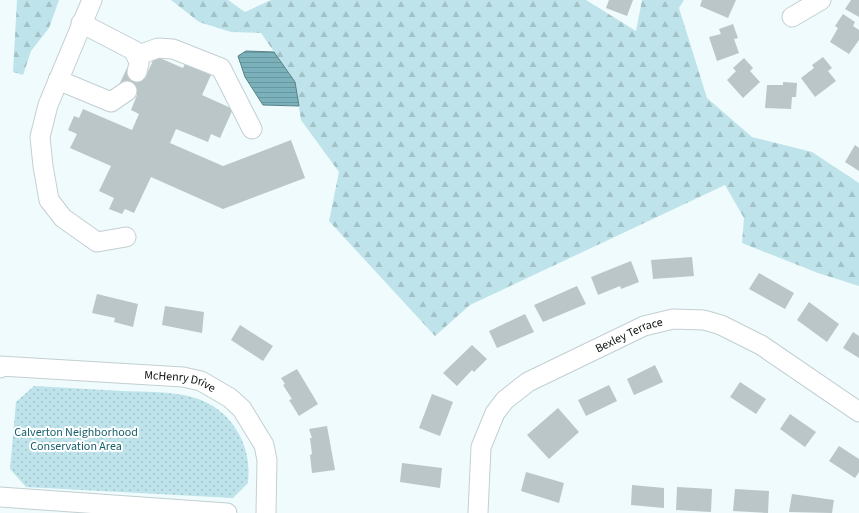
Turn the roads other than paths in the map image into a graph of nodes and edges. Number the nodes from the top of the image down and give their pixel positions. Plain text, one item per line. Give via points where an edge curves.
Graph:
1 (92, 0) edge
2 (821, 0) edge
3 (792, 16) dead end
4 (81, 23) junction
5 (58, 80) junction
6 (127, 91) dead end
7 (252, 129) dead end
8 (126, 238) dead end
9 (0, 367) edge
10 (859, 412) edge
11 (0, 497) edge
12 (227, 513) edge
13 (266, 513) edge
14 (478, 513) edge

1 - 4 street
2 - 3 street
4 - 5 street
4 - 7 street via 135,52 136,64 158,48 173,49 221,68
5 - 6 street via 111,102
5 - 8 street via 48,105 40,137 49,200 64,218 97,242
9 - 13 street, McHenry Drive via 183,377 201,381 242,408 264,445 267,460
10 - 14 street, Bexley Terrace via 761,345 720,325 704,320 673,319 644,326 528,382 505,400 494,413 481,447
11 - 12 street

